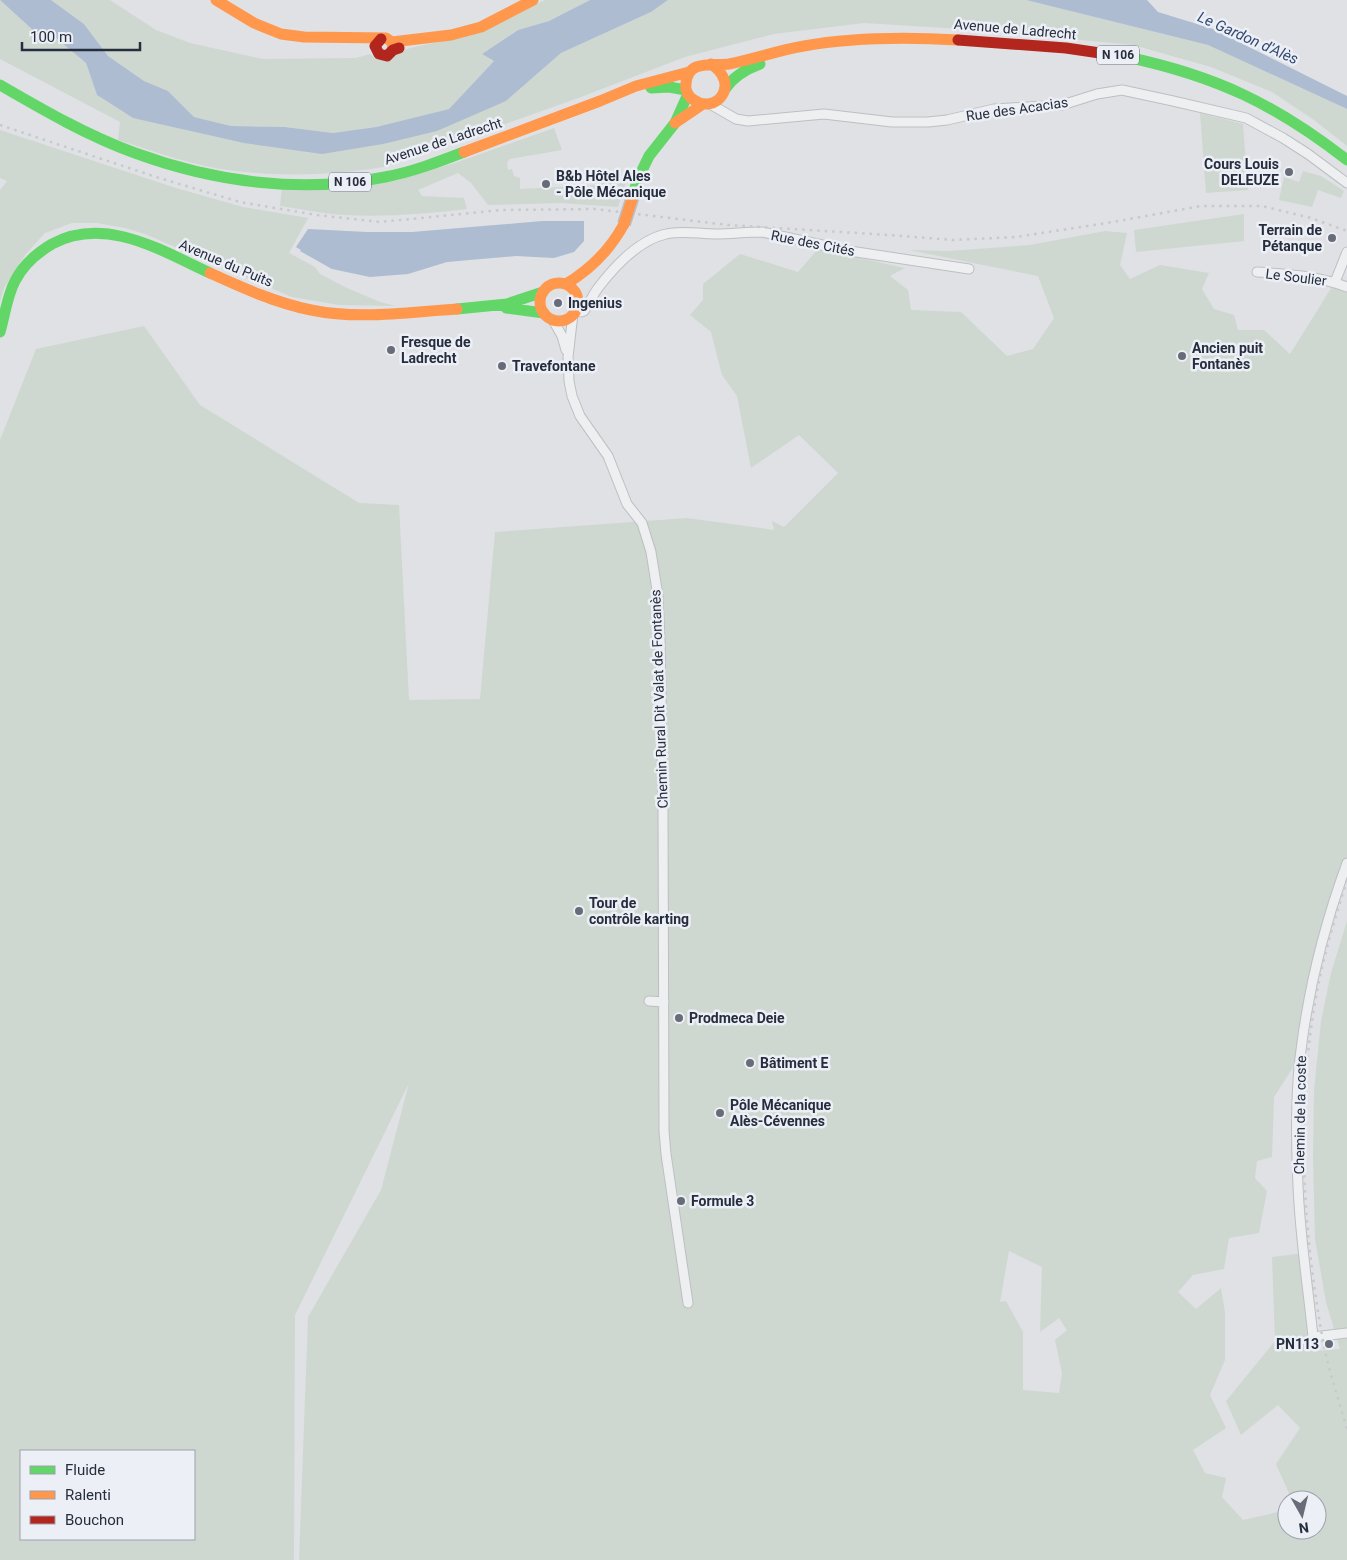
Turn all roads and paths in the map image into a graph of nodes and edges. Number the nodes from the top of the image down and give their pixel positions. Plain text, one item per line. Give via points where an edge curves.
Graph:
1 (216, 0) edge
2 (533, 0) edge
3 (864, 39) junction
4 (711, 64) junction
5 (689, 72) junction
6 (0, 86) edge
7 (687, 92) junction
8 (724, 92) junction
9 (610, 98) junction
10 (706, 104) junction
11 (726, 113) junction
12 (675, 123) junction
13 (1347, 160) edge
14 (1347, 183) edge
15 (1347, 252) edge
16 (599, 260) junction
17 (969, 269) dead end
18 (1257, 272) dead end
19 (1336, 282) junction
20 (566, 284) junction
21 (1347, 286) edge
22 (543, 292) junction
23 (499, 307) junction
24 (576, 308) junction
25 (548, 316) junction
26 (0, 332) edge
27 (568, 357) junction
28 (1347, 863) edge
29 (648, 1001) dead end
30 (664, 1002) junction
31 (688, 1303) dead end
32 (1347, 1333) edge

1 - 2 main road via 254,23 281,34 356,37 385,44 481,27
3 - 4 main road, Avenue de Ladrecht / N 106 via 820,43 722,65
3 - 8 main road, Avenue de Ladrecht / N 106 via 767,61 746,69 730,82
3 - 13 main road, Avenue de Ladrecht / N 106 via 924,37 1020,44 1148,60 1206,78 1252,98 1304,128
4 - 5 main road via 699,65
4 - 8 main road via 724,76
5 - 7 main road
5 - 9 main road, Avenue de Ladrecht / N 106 via 650,80
6 - 9 main road, Avenue de Ladrecht / N 106 via 106,141 162,162 226,178 269,184 333,184 408,171
7 - 9 main road, Avenue de Ladrecht / N 106 via 658,86
7 - 10 main road via 697,102
7 - 12 main road
8 - 10 main road via 716,101
8 - 11 street
10 - 11 street, Rue des Acacias
10 - 12 main road
11 - 14 street, Rue des Acacias via 748,121 824,114 892,122 928,122 994,109 1062,105 1122,90 1246,118 1308,154
12 - 16 main road, bridge via 649,156 624,224 616,240
15 - 19 street
16 - 20 main road
16 - 24 main road via 581,286
17 - 24 street, Rue des Cités via 850,251 762,232 677,232 657,236 641,245 597,290 584,311
18 - 19 street, Le Soulier
19 - 21 street
20 - 22 main road via 552,285
20 - 24 main road via 575,292
22 - 23 main road, Avenue du Puits
22 - 25 main road via 540,302
23 - 25 main road, Avenue du Puits
23 - 26 main road, Avenue du Puits via 372,315 294,306 248,290 145,244 115,234 92,232 72,235 37,253 16,280
24 - 25 main road via 562,320
24 - 27 street, Chemin Rural Dit Valat de Fontanès
25 - 27 street, Chemin Rural Dit Valat de Fontanès via 562,336
27 - 30 street, Chemin Rural Dit Valat de Fontanès via 574,403 608,456 625,499 642,523 655,575 660,640
28 - 32 street, Chemin de la coste via 1322,939 1301,1051 1298,1100 1298,1187 1313,1337
29 - 30 street
30 - 31 street, Chemin Rural Dit Valat de Fontanès via 665,1145

